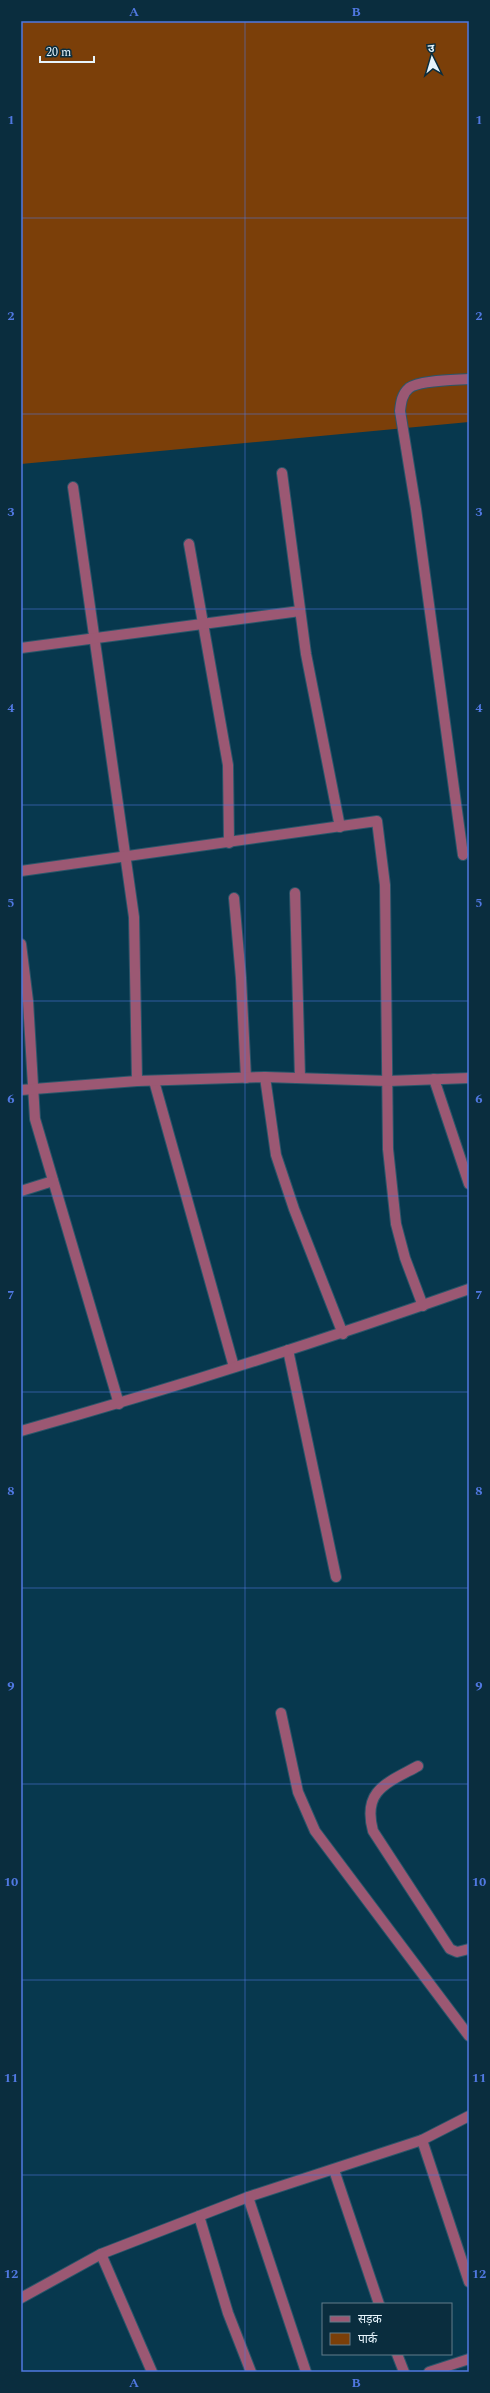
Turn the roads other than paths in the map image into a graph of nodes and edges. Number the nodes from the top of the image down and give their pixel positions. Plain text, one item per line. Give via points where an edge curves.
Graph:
1 (469, 379) edge
2 (282, 473) dead end
3 (73, 487) dead end
4 (189, 544) dead end
5 (300, 612) junction
6 (203, 624) junction
7 (94, 638) junction
8 (21, 648) edge
9 (340, 827) junction
10 (229, 843) junction
11 (463, 855) dead end
12 (125, 858) junction
13 (21, 871) edge
14 (294, 892) dead end
15 (234, 898) dead end
16 (21, 944) edge
17 (24, 979) edge
18 (265, 1077) junction
19 (246, 1078) junction
20 (300, 1078) junction
21 (469, 1078) edge
22 (434, 1079) junction
23 (137, 1081) junction
24 (154, 1081) junction
25 (388, 1081) junction
26 (33, 1089) junction
27 (21, 1090) edge
28 (53, 1181) junction
29 (469, 1184) edge
30 (21, 1191) edge
31 (469, 1290) edge
32 (423, 1306) junction
33 (344, 1334) junction
34 (288, 1350) junction
35 (234, 1367) junction
36 (119, 1404) junction
37 (21, 1431) edge
38 (336, 1577) dead end
39 (281, 1713) dead end
40 (418, 1766) dead end
41 (469, 1949) edge
42 (469, 2036) edge
43 (469, 2116) edge
44 (422, 2140) junction
45 (334, 2170) junction
46 (248, 2197) junction
47 (199, 2216) junction
48 (101, 2254) junction
49 (469, 2282) edge
50 (21, 2298) edge
51 (380, 2303) edge
52 (397, 2355) edge
53 (469, 2359) edge
54 (152, 2372) edge
55 (250, 2372) edge
56 (306, 2372) edge
57 (404, 2372) edge
58 (429, 2372) edge

1 - 11 street via 422,383 410,387 402,397 400,411 416,509
2 - 5 street
3 - 7 street
4 - 6 street
5 - 6 street
5 - 9 street
6 - 7 street
6 - 10 street via 228,765
7 - 8 street
7 - 12 street
9 - 10 street
9 - 25 street via 377,821 385,885
10 - 12 street
12 - 13 street
12 - 23 street via 135,942
14 - 20 street
15 - 19 street
16 - 17 street
17 - 26 street
18 - 19 street
18 - 20 street
18 - 33 street via 276,1155 294,1209
19 - 24 street
20 - 25 street
21 - 22 street
22 - 25 street
22 - 29 street
23 - 24 street
23 - 26 street
24 - 35 street
25 - 32 street via 386,1127 396,1224 405,1258
26 - 27 street
26 - 28 street via 35,1120
28 - 30 street
28 - 36 street
31 - 32 street
32 - 33 street
33 - 34 street
34 - 35 street
34 - 38 street
35 - 36 street
36 - 37 street
39 - 42 street via 298,1792 315,1831
40 - 41 street via 382,1786 372,1798 369,1815 373,1831 450,1949 457,1952
43 - 44 street
44 - 45 street
44 - 49 street
45 - 46 street
45 - 51 street
46 - 47 street
46 - 56 street
47 - 48 street
47 - 55 street via 228,2313
48 - 50 street
48 - 54 street
52 - 57 street
53 - 58 street

